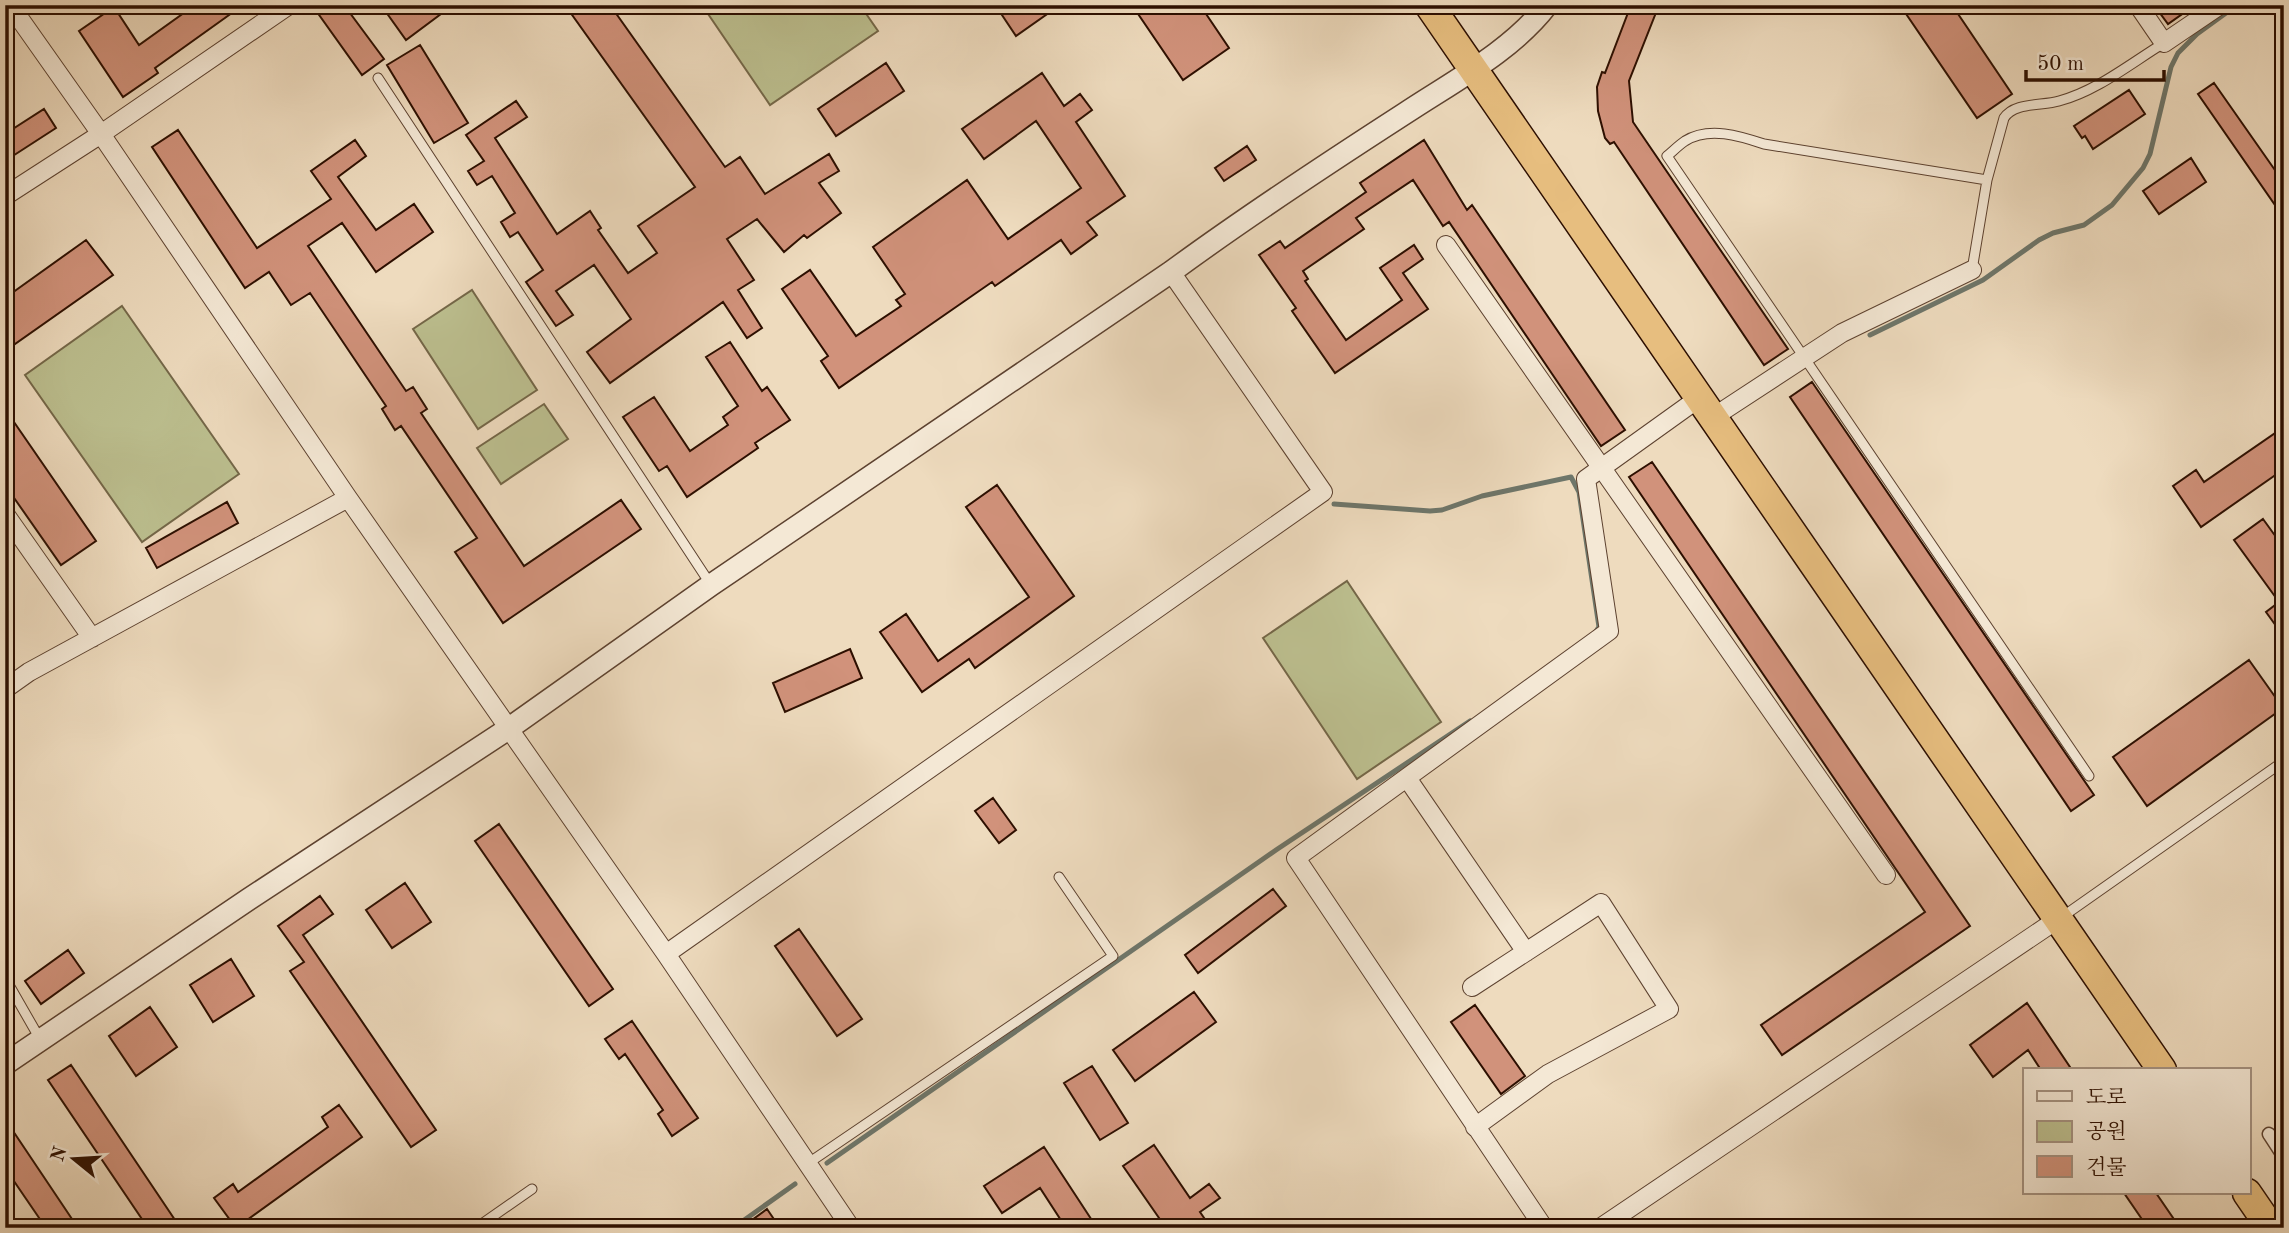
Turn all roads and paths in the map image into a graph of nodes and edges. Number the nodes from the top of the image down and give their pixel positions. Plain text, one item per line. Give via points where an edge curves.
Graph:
1 (10, 5) edge
2 (289, 5) edge
3 (1429, 5) edge
4 (1547, 5) edge
5 (2138, 5) edge
6 (2220, 5) edge
7 (2164, 43) junction
8 (1473, 69) junction
9 (378, 78) dead end
10 (101, 134) junction
11 (1987, 180) junction
12 (5, 196) edge
13 (1446, 246) dead end
14 (1972, 270) joint
15 (1171, 272) junction
16 (1803, 357) junction
17 (1705, 408) junction
18 (1601, 469) junction
19 (348, 498) junction
20 (5, 514) edge
21 (711, 585) junction
22 (92, 639) junction
23 (5, 689) edge
24 (508, 729) junction
25 (2284, 761) edge
26 (2089, 776) dead end
27 (1406, 778) junction
28 (1886, 875) dead end
29 (1059, 877) dead end
30 (2058, 919) junction
31 (1526, 952) junction
32 (666, 954) junction
33 (5, 978) edge
34 (1472, 987) dead end
35 (40, 1039) junction
36 (5, 1064) edge
37 (2161, 1068) edge
38 (1475, 1127) junction
39 (2269, 1134) dead end
40 (2284, 1157) edge
41 (807, 1164) junction
42 (532, 1189) dead end
43 (2248, 1194) edge
44 (476, 1228) edge
45 (851, 1228) edge
46 (1544, 1228) edge
47 (1600, 1228) edge
48 (2271, 1228) edge

1 - 10 street
2 - 10 street
3 - 8 highway
4 - 8 street via 1521,34
5 - 7 street
6 - 7 street
7 - 11 lane via 2082,92 2007,112
8 - 15 street
8 - 17 highway
9 - 21 lane
10 - 12 street
10 - 19 street
11 - 14 lane
11 - 16 lane via 1764,144 1736,135 1697,137 1667,156
13 - 18 street
14 - 16 street
15 - 21 street
15 - 32 street via 1323,492
16 - 17 street
16 - 26 lane
17 - 18 street
17 - 30 highway
18 - 27 street via 1586,479 1609,631
18 - 28 street
19 - 22 street
19 - 24 street
20 - 22 street
21 - 24 street
22 - 23 street
24 - 32 street
24 - 35 street
25 - 30 lane
27 - 31 street
27 - 38 street via 1296,858
29 - 41 lane via 1113,956
30 - 37 highway
30 - 47 street
31 - 34 street
31 - 38 street via 1601,903 1669,1009 1548,1074
32 - 41 street
33 - 35 lane
35 - 36 street
38 - 46 street
39 - 40 street
41 - 45 street
42 - 44 lane
43 - 48 highway

